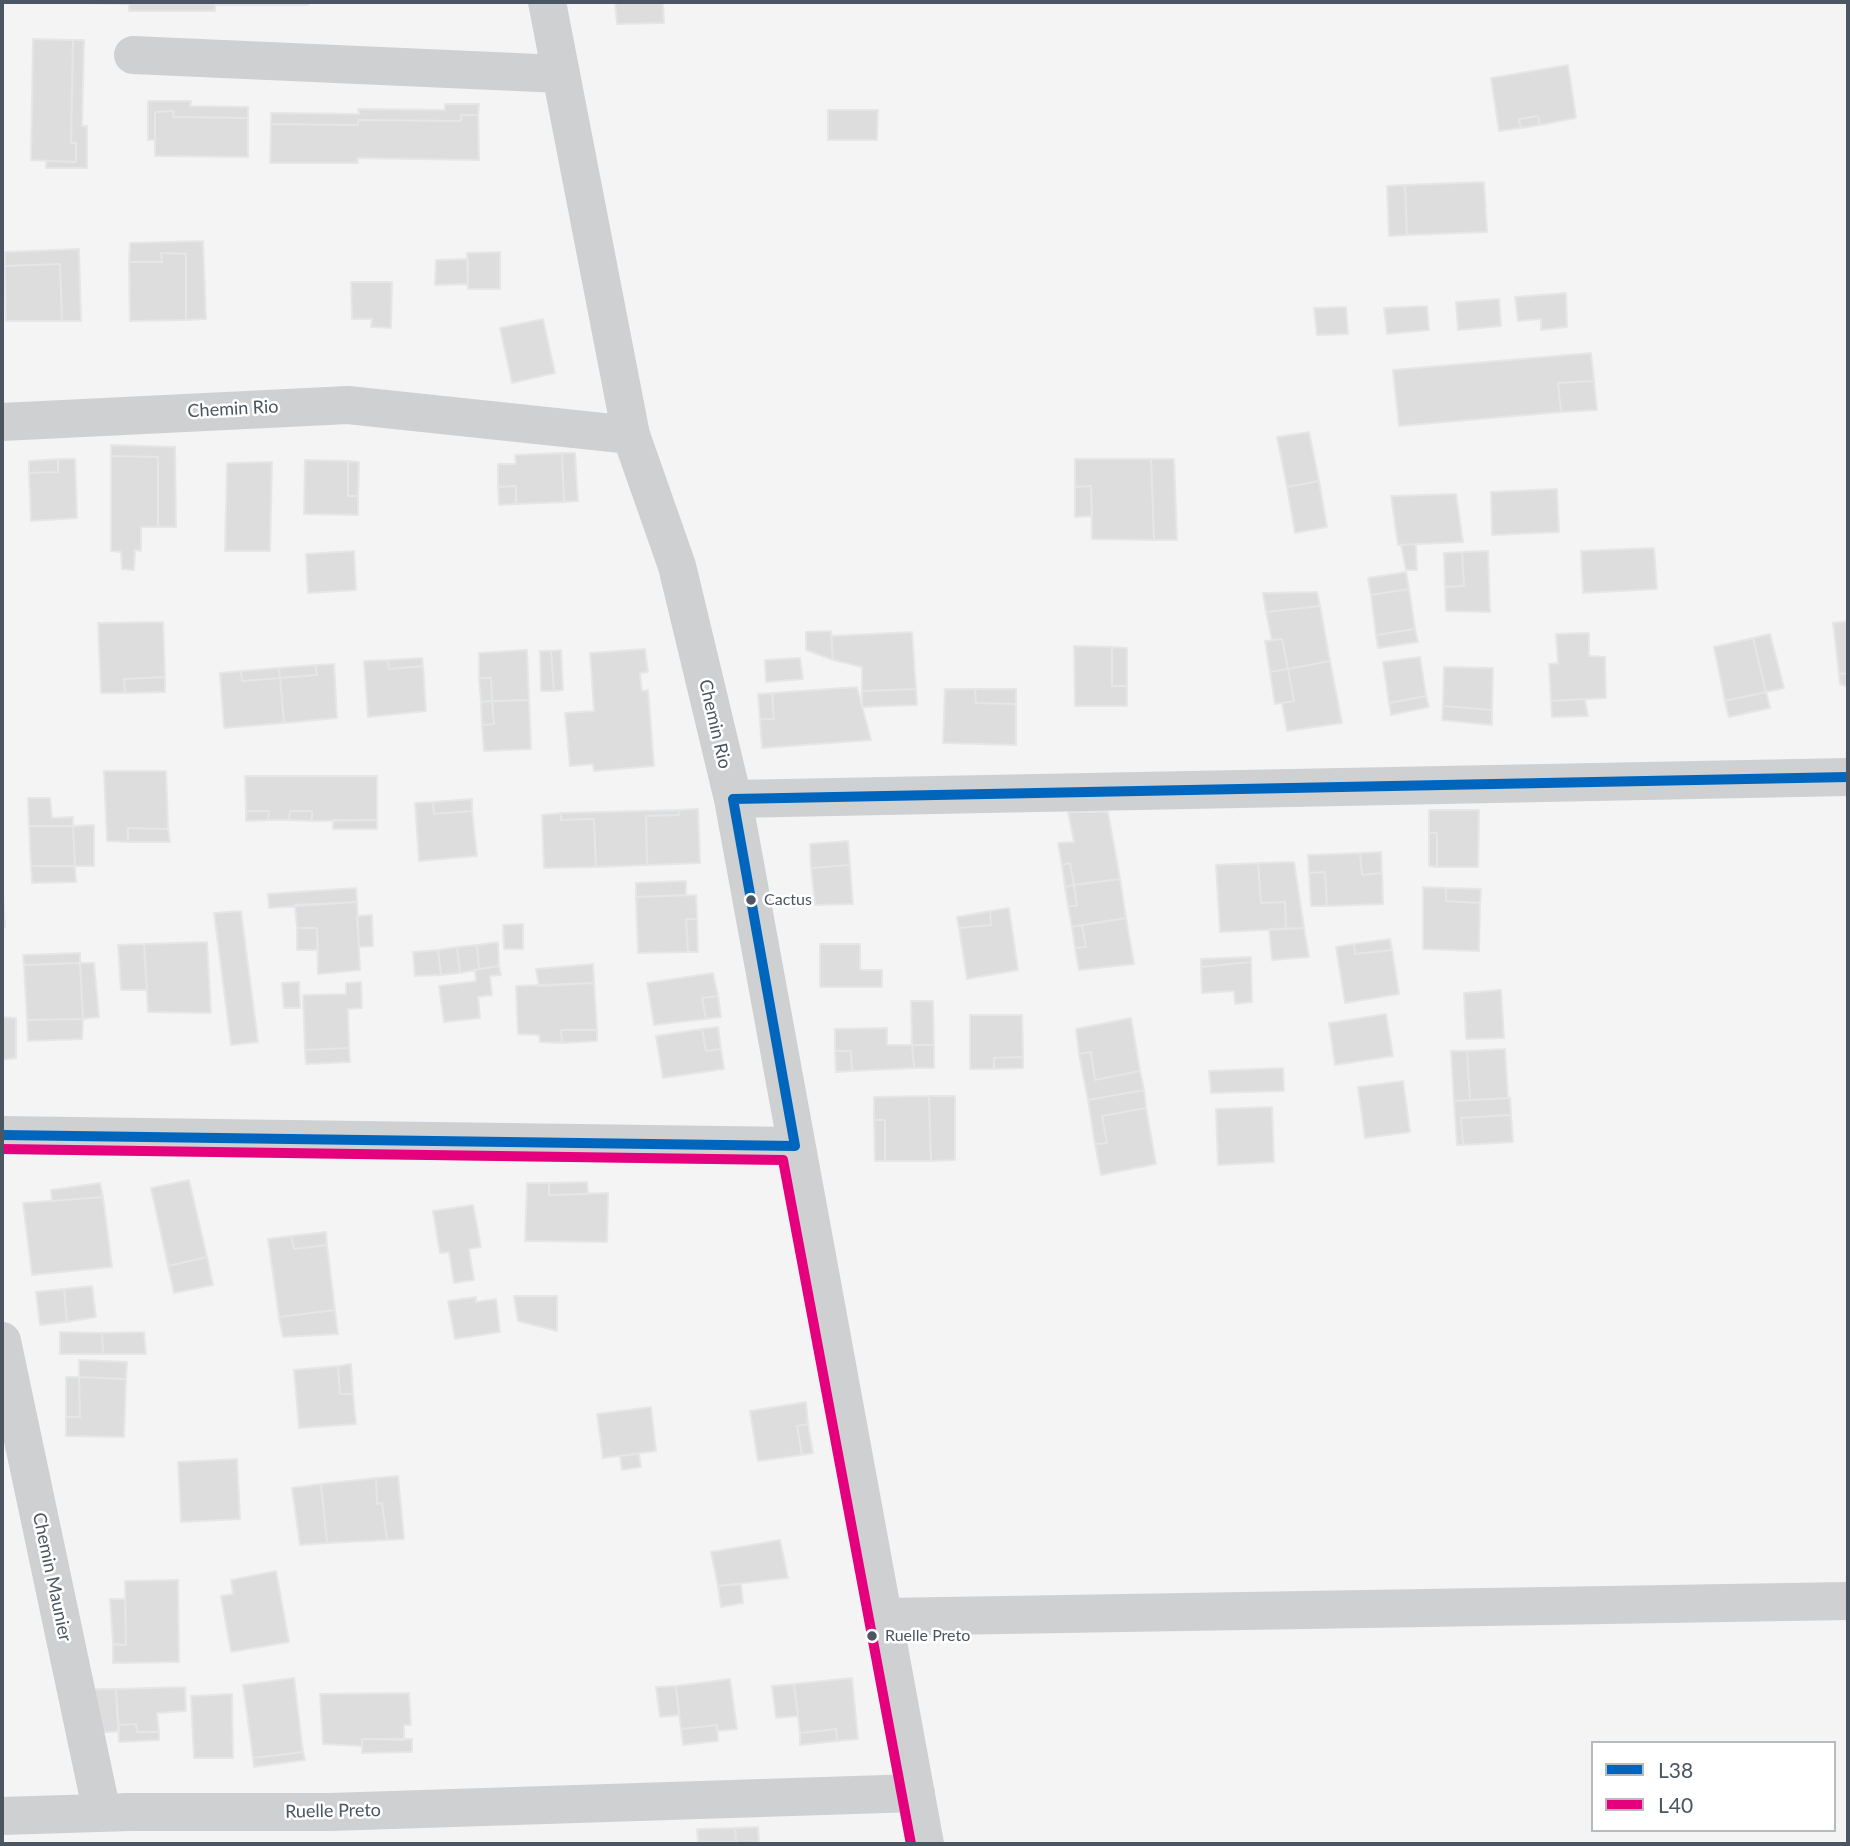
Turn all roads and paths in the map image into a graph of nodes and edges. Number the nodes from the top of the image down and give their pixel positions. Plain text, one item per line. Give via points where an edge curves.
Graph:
1 (547, 2) edge
2 (134, 55) dead end
3 (561, 74) junction
4 (2, 422) edge
5 (631, 435) junction
6 (1848, 777) edge
7 (733, 799) junction
8 (2, 1135) edge
9 (795, 1146) junction
10 (2, 1341) edge
11 (1848, 1601) edge
12 (883, 1617) junction
13 (916, 1793) junction
14 (102, 1813) junction
15 (2, 1816) edge
16 (925, 1844) edge

1 - 3 street, Chemin Rio
2 - 3 street
3 - 5 street, Chemin Rio
4 - 5 street, Chemin Rio via 348,405
5 - 7 street, Chemin Rio via 677,566
6 - 7 street
7 - 9 street, Chemin Rio
8 - 9 street
9 - 12 street, Chemin Rio
10 - 14 street, Chemin Maunier
11 - 12 street
12 - 13 street, Chemin Rio
13 - 14 street, Ruelle Preto via 330,1812
13 - 16 street, Chemin Rio
14 - 15 street, Ruelle Preto

